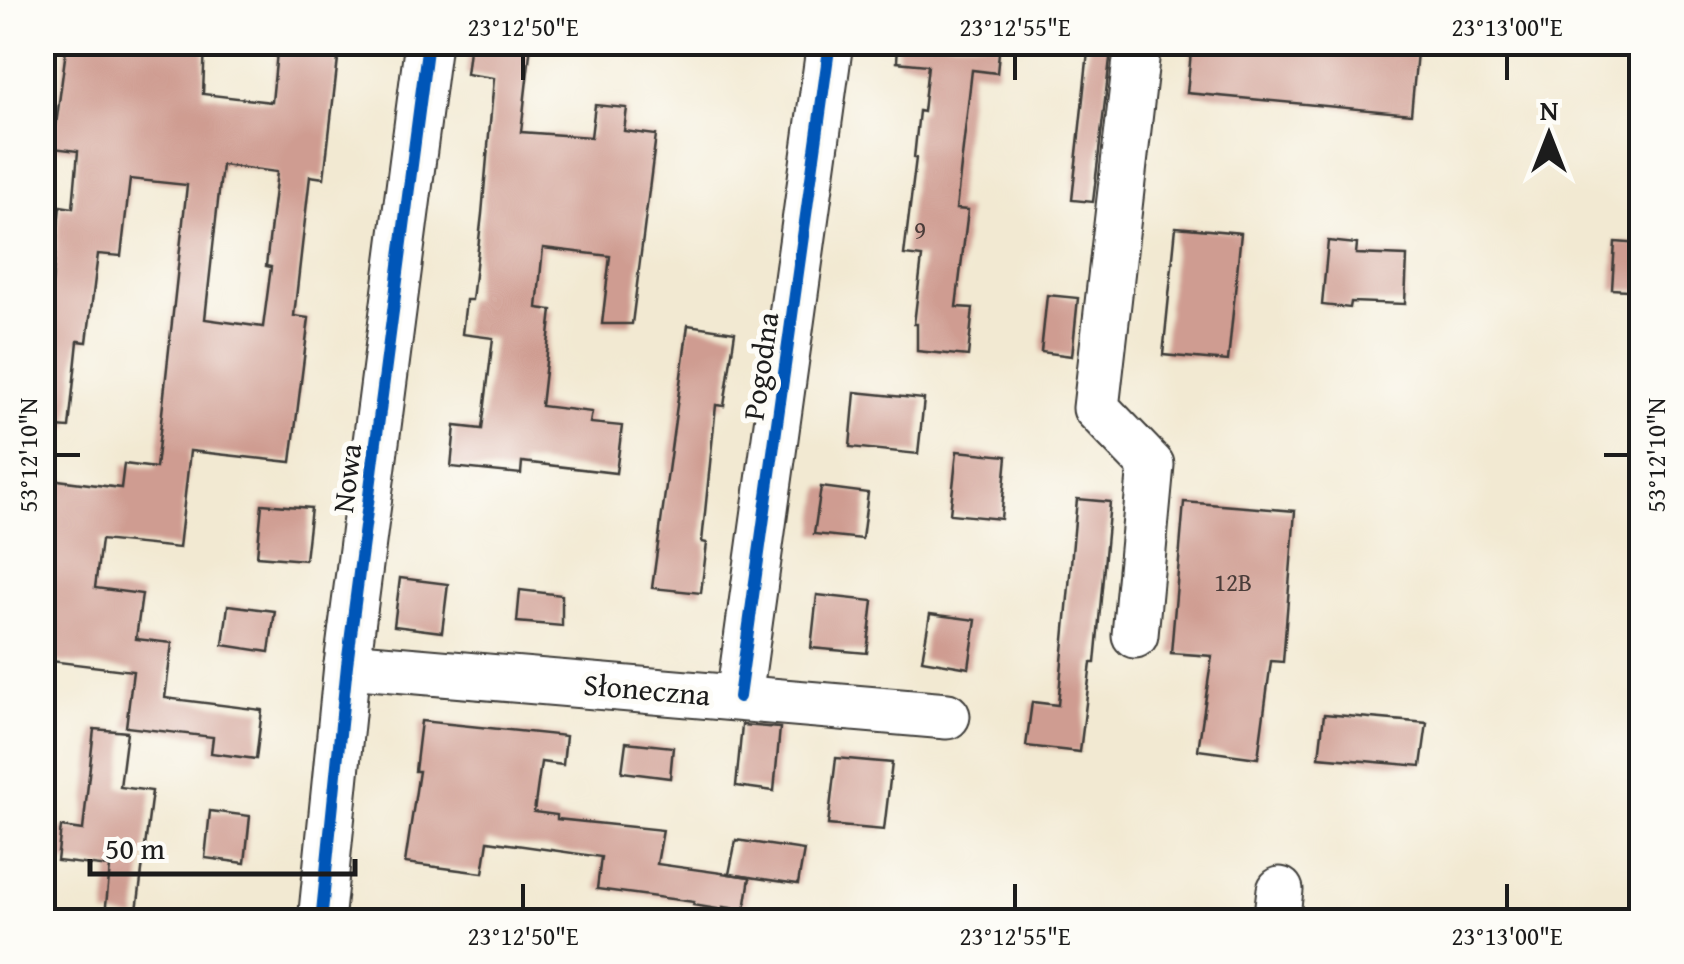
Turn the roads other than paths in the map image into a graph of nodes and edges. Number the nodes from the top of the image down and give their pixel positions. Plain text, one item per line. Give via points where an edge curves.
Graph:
1 (428, 42) edge
2 (830, 42) edge
3 (1138, 42) edge
4 (1135, 635) dead end
5 (348, 665) junction
6 (739, 697) junction
7 (947, 716) dead end
8 (321, 922) edge

1 - 5 street, Nowa
2 - 6 street, Pogodna
3 - 4 street via 1096,408 1151,465
5 - 6 street, Słoneczna
5 - 8 street, Nowa
6 - 7 street, Słoneczna

